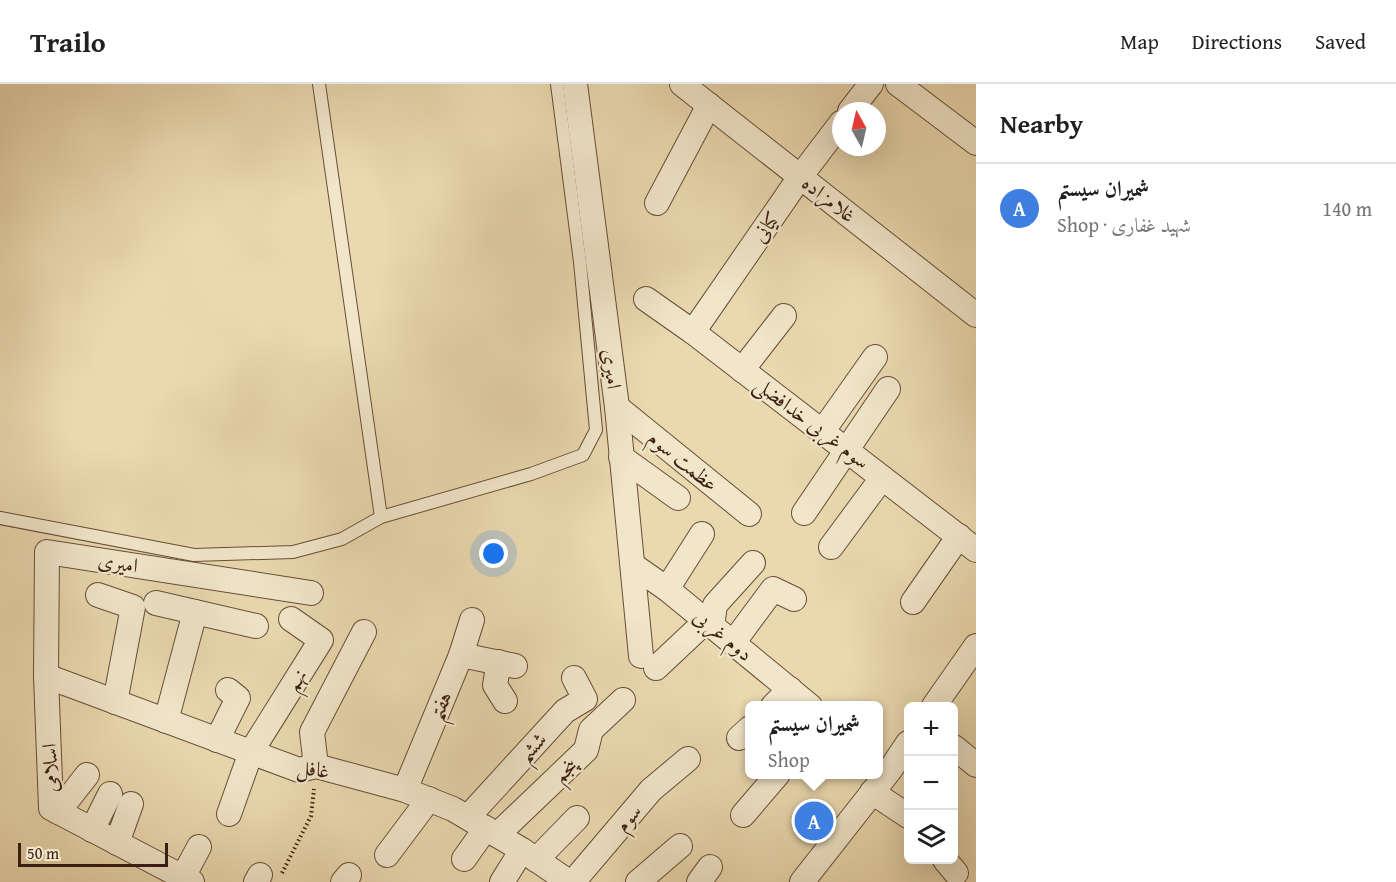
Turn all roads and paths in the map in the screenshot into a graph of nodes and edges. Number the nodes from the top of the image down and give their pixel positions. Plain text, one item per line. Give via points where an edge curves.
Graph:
1 (319, 84) edge
2 (557, 84) edge
3 (575, 84) edge
4 (682, 84) edge
5 (871, 84) edge
6 (898, 84) edge
7 (857, 102) edge
8 (709, 105) junction
9 (832, 135) edge
10 (976, 143) edge
11 (800, 177) junction
12 (657, 203) dead end
13 (646, 299) dead end
14 (976, 315) edge
15 (784, 316) dead end
16 (693, 332) junction
17 (876, 357) dead end
18 (742, 370) junction
19 (888, 389) dead end
20 (617, 407) junction
21 (822, 432) junction
22 (847, 450) junction
23 (621, 457) junction
24 (882, 478) junction
25 (678, 498) dead end
26 (804, 513) dead end
27 (749, 514) dead end
28 (381, 517) junction
29 (0, 518) edge
30 (702, 534) dead end
31 (967, 543) edge
32 (831, 547) dead end
33 (753, 563) dead end
34 (634, 566) junction
35 (667, 589) junction
36 (311, 593) dead end
37 (98, 595) dead end
38 (794, 599) dead end
39 (913, 602) dead end
40 (156, 603) dead end
41 (195, 612) junction
42 (291, 619) dead end
43 (472, 620) dead end
44 (709, 624) junction
45 (256, 626) dead end
46 (364, 632) dead end
47 (733, 643) junction
48 (976, 646) edge
49 (461, 655) junction
50 (46, 676) junction
51 (573, 678) dead end
52 (228, 690) dead end
53 (781, 697) edge
54 (623, 700) dead end
55 (505, 701) dead end
56 (796, 701) edge
57 (115, 702) junction
58 (937, 702) edge
59 (166, 721) junction
60 (217, 740) junction
61 (904, 748) edge
62 (958, 750) edge
63 (251, 752) junction
64 (688, 759) dead end
65 (976, 765) edge
66 (316, 766) junction
67 (884, 766) edge
68 (87, 776) dead end
69 (774, 779) edge
70 (878, 779) edge
71 (405, 790) junction
72 (872, 792) junction
73 (429, 799) junction
74 (58, 812) junction
75 (904, 813) edge
76 (230, 814) dead end
77 (743, 815) dead end
78 (577, 818) dead end
79 (484, 826) junction
80 (92, 830) junction
81 (117, 843) junction
82 (680, 846) dead end
83 (199, 847) dead end
84 (387, 855) dead end
85 (529, 855) junction
86 (464, 858) dead end
87 (813, 879) edge
88 (187, 880) edge
89 (264, 880) edge
90 (501, 882) edge
91 (571, 882) edge
92 (638, 882) edge

1 - 28 lane
2 - 28 lane via 596,430 583,455
3 - 20 street, امیری
4 - 8 street, غلامزاده
5 - 7 street
6 - 10 street
8 - 11 street, غلامزاده
8 - 12 street
9 - 11 street, کیانی
11 - 14 street, غلامزاده
11 - 16 street, کیانی
13 - 16 street, سوم غربی خدافضلی
15 - 18 street
16 - 18 street, سوم غربی خدافضلی
17 - 21 street
18 - 21 street, سوم غربی خدافضلی
19 - 22 street
20 - 23 street, امیری
20 - 27 street, عظمت سوم
21 - 22 street, سوم غربی خدافضلی
22 - 24 street, سوم غربی خدافضلی
22 - 26 street
23 - 25 street
23 - 34 street, امیری
24 - 31 street, سوم غربی خدافضلی
24 - 32 street
28 - 29 lane via 342,539 293,552 194,555
30 - 35 street
31 - 39 street
33 - 44 street via 715,605
34 - 35 street, دوم غربی
34 - 44 street, امیری via 649,662
35 - 44 street, دوم غربی
36 - 50 street, امیری via 47,552
37 - 57 street via 133,608
38 - 47 street via 773,589
40 - 41 street
41 - 45 street
41 - 59 street
42 - 63 street, نهم via 321,640
43 - 49 street, هفتم
44 - 47 street, دوم غربی
46 - 66 street via 312,732
47 - 53 street, دوم غربی
48 - 58 street
49 - 55 street via 507,664 495,685
49 - 71 street, هفتم via 416,743
50 - 57 street, غافل
50 - 74 street, اسلامی via 51,808
51 - 79 street, ششم via 585,699 565,711
52 - 60 street via 238,698
53 - 56 street, دوم غربی
54 - 79 street, پنجم via 591,730 586,750
57 - 59 street, غافل
59 - 60 street, غافل
60 - 63 street, غافل
61 - 67 street
62 - 65 street
63 - 66 street, غافل via 299,770
63 - 76 street
64 - 91 street, سوم via 651,790
66 - 71 street, غافل
66 - 89 path via 311,816
68 - 74 street
69 - 77 street
70 - 72 street
71 - 73 street, غافل
72 - 75 street
72 - 87 street
73 - 79 street, غافل
73 - 84 street
74 - 80 street, اسلامی
78 - 85 street
79 - 85 street, غافل
79 - 86 street
80 - 81 street, اسلامی
80 - 81 street via 120,799
81 - 88 street, اسلامی
82 - 92 street
83 - 88 street
85 - 90 street
85 - 91 street, غافل

